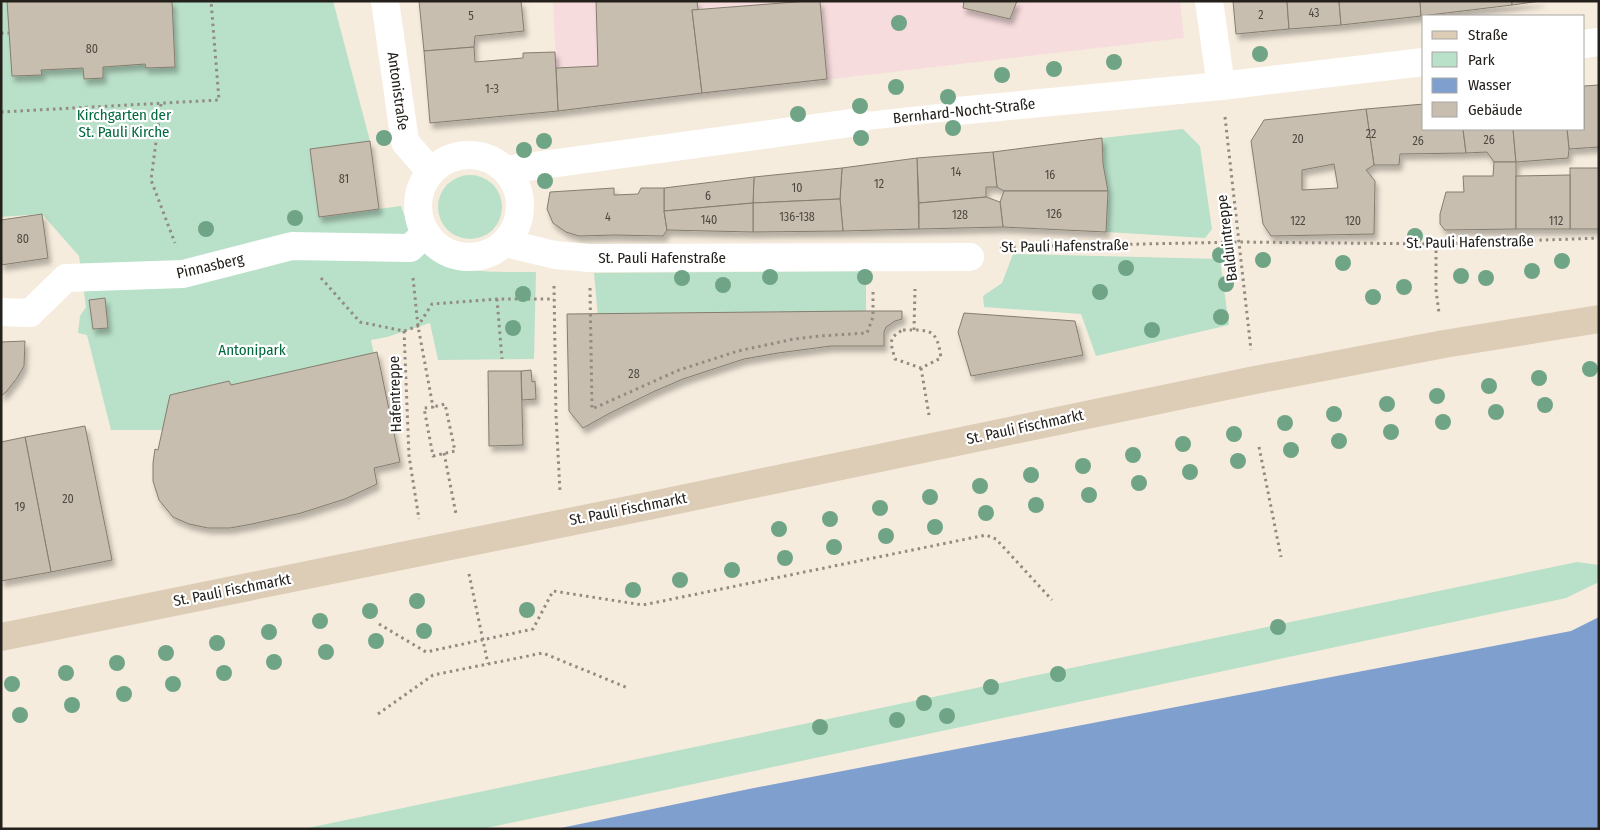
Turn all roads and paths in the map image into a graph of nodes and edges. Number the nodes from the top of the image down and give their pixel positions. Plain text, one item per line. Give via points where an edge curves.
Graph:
1 (210, 1) edge
2 (385, 1) edge
3 (1209, 1) edge
4 (1, 33) edge
5 (9, 33) dead end
6 (1599, 42) edge
7 (1585, 44) edge
8 (1422, 62) edge
9 (1221, 86) junction
10 (161, 104) junction
11 (957, 111) joint
12 (1, 112) edge
13 (858, 122) joint
14 (1228, 151) dead end
15 (506, 170) junction
16 (431, 172) junction
17 (1599, 238) edge
18 (174, 239) dead end
19 (418, 241) junction
20 (1238, 242) junction
21 (505, 243) junction
22 (1436, 244) junction
23 (292, 246) junction
24 (970, 257) joint
25 (872, 258) junction
26 (1436, 290) dead end
27 (496, 299) junction
28 (914, 311) dead end
29 (1, 312) edge
30 (1599, 319) edge
31 (1248, 322) dead end
32 (418, 326) junction
33 (591, 326) dead end
34 (914, 330) junction
35 (404, 331) junction
36 (502, 359) dead end
37 (921, 368) junction
38 (433, 407) junction
39 (935, 446) junction
40 (1259, 447) dead end
41 (562, 523) junction
42 (424, 551) junction
43 (1281, 557) dead end
44 (1052, 600) dead end
45 (379, 624) dead end
46 (1, 637) edge
47 (483, 640) junction
48 (487, 662) junction
49 (628, 688) dead end
50 (378, 714) dead end

1 - 10 path via 220,100
2 - 16 street, Antonistraße via 405,142
3 - 9 street
4 - 5 path
6 - 7 street
8 - 9 street, Bernhard-Nocht-Straße
9 - 11 street, Bernhard-Nocht-Straße
10 - 12 path
10 - 18 path via 151,180
11 - 13 lane, Bernhard-Nocht-Straße
13 - 15 street, Bernhard-Nocht-Straße
14 - 20 path, Balduintreppe
15 - 16 street via 492,160 460,156 444,161
15 - 21 street via 520,199 520,215
16 - 19 street via 422,186 418,202
17 - 22 path, St. Pauli Hafenstraße
19 - 21 street via 463,257 478,257
19 - 23 street, Pinnasberg
19 - 32 path
20 - 22 path, St. Pauli Hafenstraße
20 - 24 path, St. Pauli Hafenstraße via 987,247
20 - 31 path, Balduintreppe
21 - 25 street, St. Pauli Hafenstraße via 555,255 589,258
22 - 26 path
23 - 29 street, Pinnasberg via 183,274 66,278 30,312
23 - 35 path via 360,322
24 - 25 street, St. Pauli Hafenstraße
25 - 33 path via 873,317 867,333 803,338 738,351 679,370 592,410
27 - 32 path via 432,304
27 - 36 path
27 - 41 path via 554,299
28 - 34 path
30 - 39 main road, St. Pauli Fischmarkt via 1255,380
32 - 35 path
32 - 38 path
34 - 37 path via 927,332 939,342 940,358
34 - 37 path via 896,334 891,344 895,359
35 - 42 path, Hafentreppe via 409,456
37 - 39 path
38 - 38 path via 424,408 433,456 455,451 445,404
39 - 41 main road, St. Pauli Fischmarkt
40 - 43 path
41 - 42 main road, St. Pauli Fischmarkt
42 - 46 main road, St. Pauli Fischmarkt
44 - 47 path via 996,539 986,535 643,605 553,591 533,629
45 - 47 path via 426,652
47 - 48 path
48 - 49 path via 543,653
48 - 50 path via 433,676

